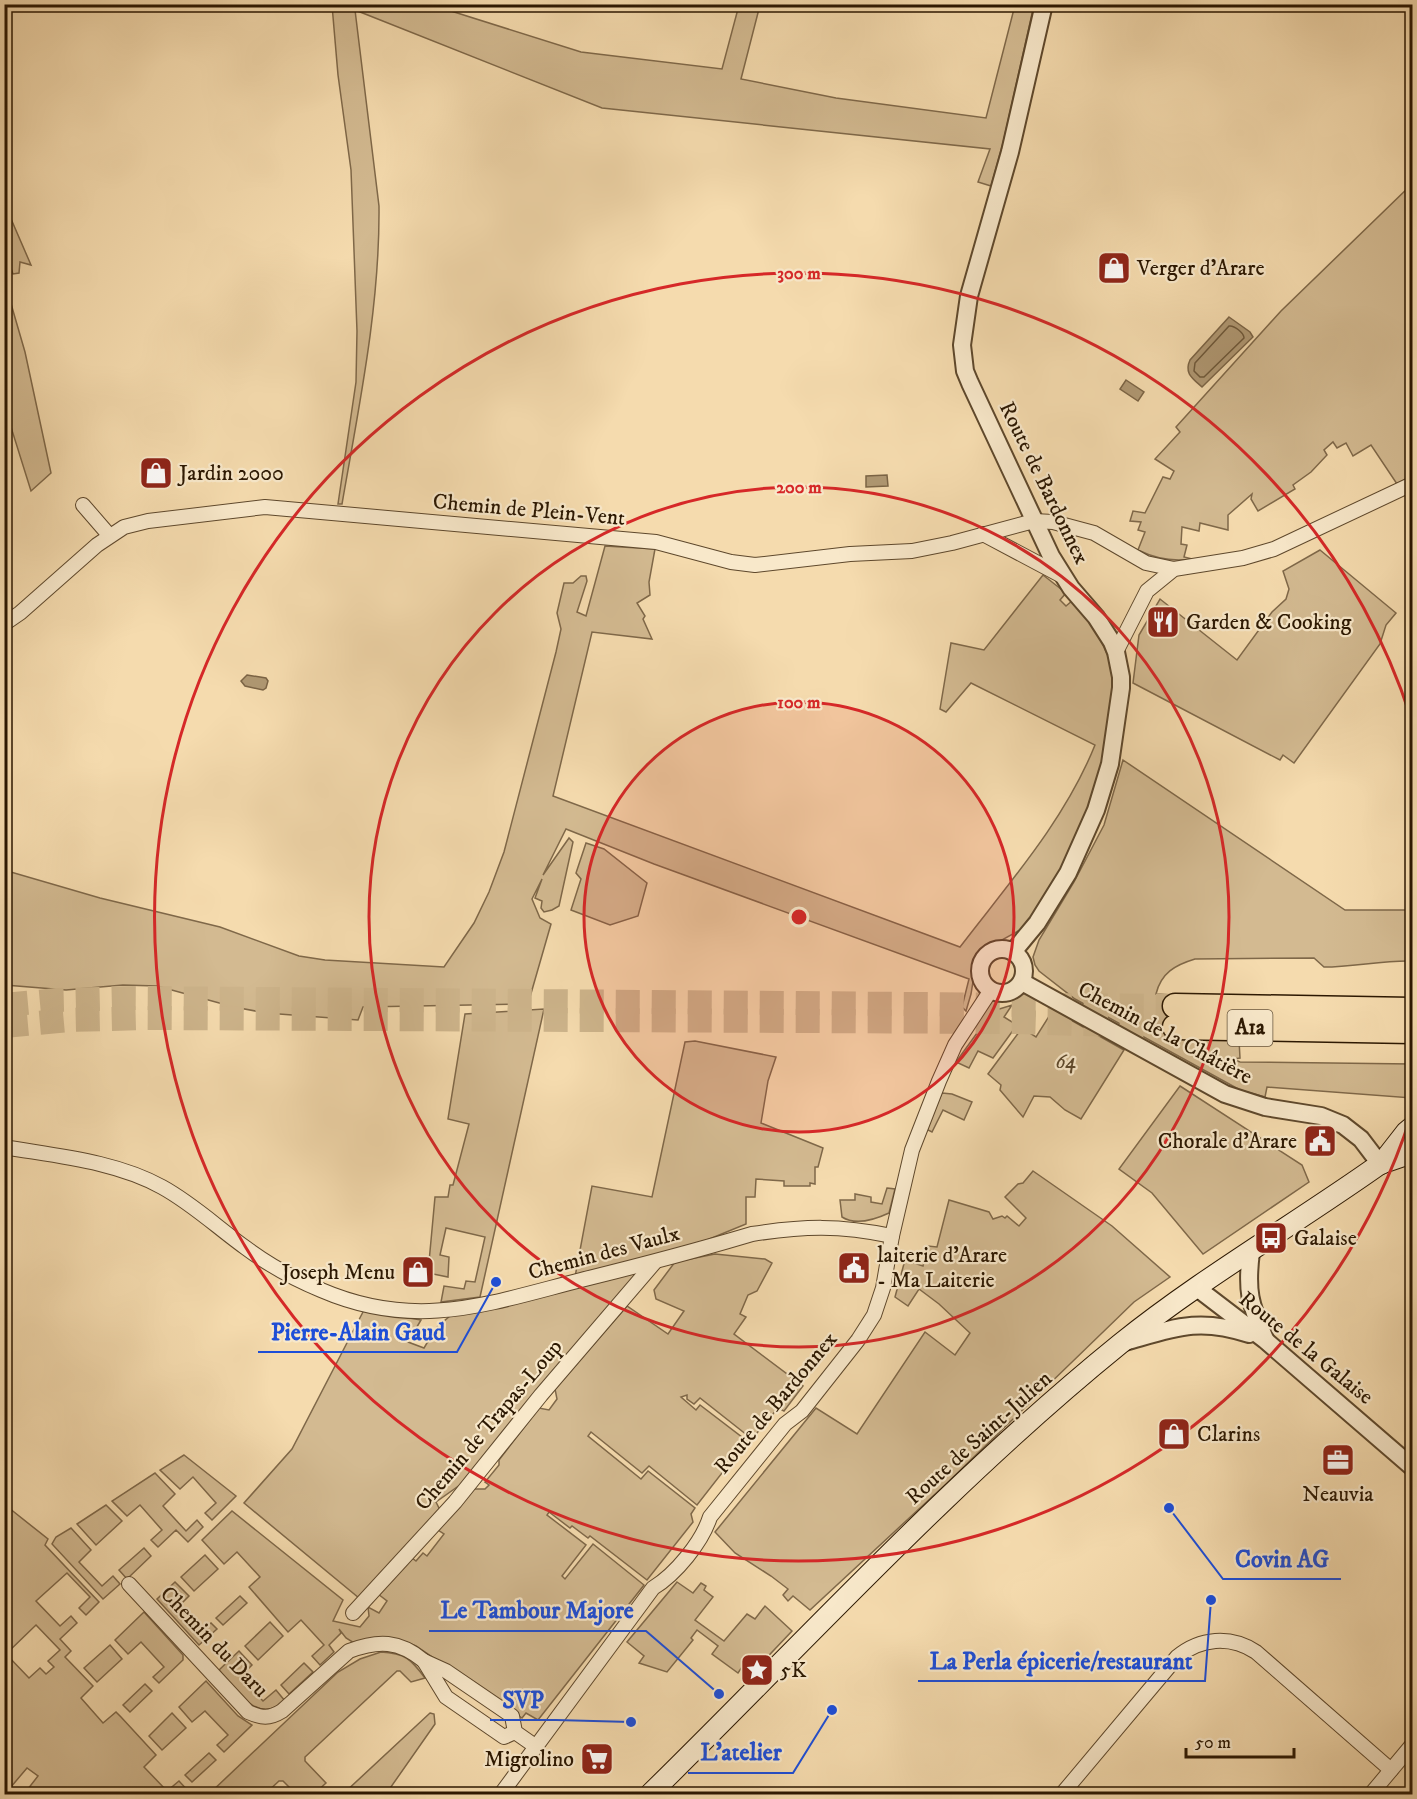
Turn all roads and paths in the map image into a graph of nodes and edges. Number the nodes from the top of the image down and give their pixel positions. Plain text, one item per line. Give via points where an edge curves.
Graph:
1 (1044, 4) edge
2 (1413, 484) edge
3 (83, 505) dead end
4 (1034, 521) junction
5 (983, 534) junction
6 (109, 535) junction
7 (1174, 569) junction
8 (1064, 577) junction
9 (4, 624) edge
10 (1116, 652) junction
11 (1013, 952) junction
12 (1022, 982) junction
13 (991, 990) junction
14 (1413, 1010) edge
15 (1413, 1031) edge
16 (1413, 1127) edge
17 (4, 1146) edge
18 (1413, 1153) edge
19 (1380, 1164) junction
20 (892, 1236) junction
21 (1251, 1252) junction
22 (655, 1262) junction
23 (1197, 1288) junction
24 (1265, 1340) junction
25 (1121, 1343) junction
26 (1413, 1467) edge
27 (129, 1584) dead end
28 (353, 1613) dead end
29 (424, 1660) junction
30 (510, 1735) junction
31 (1413, 1745) edge
32 (536, 1746) junction
33 (1391, 1770) junction
34 (501, 1794) edge
35 (650, 1794) edge
36 (1062, 1794) edge
37 (1371, 1794) edge

1 - 4 street, Route de Bardonnex via 1010,152 969,296 962,345 970,384
2 - 7 street via 1274,549
3 - 6 street
4 - 5 street, Chemin de Plein-Vent
4 - 7 street via 1083,529 1146,563
4 - 8 street, Route de Bardonnex
5 - 6 street, Chemin de Plein-Vent via 912,551 755,565 656,542 265,507 145,522
5 - 8 street
6 - 9 street, Chemin de Plein-Vent
7 - 10 street via 1147,591
8 - 10 street, Route de Bardonnex via 1106,630
10 - 11 street, Route de Bardonnex via 1121,688 1104,790 1068,873 1037,923
11 - 12 street via 1024,967
11 - 13 street via 991,952 983,961 981,977
12 - 13 street via 1005,993
12 - 19 street, Chemin de la Châtière via 1225,1094 1265,1107 1321,1116 1343,1125 1361,1139
13 - 20 street, Route de Bardonnex via 955,1045 939,1081 912,1150
14 - 15 highway, A1a via 1175,1016
16 - 19 main road, Route de Saint-Julien
17 - 22 street, Chemin des Vaulx via 92,1163 147,1180 193,1206 267,1263 321,1291 366,1305 415,1312 470,1308
18 - 19 main road, Route de Saint-Julien
19 - 21 main road, Route de Saint-Julien
20 - 22 street, Chemin des Vaulx via 835,1227 791,1228 752,1234
20 - 32 street, Route de Bardonnex via 880,1297 858,1340 710,1517 705,1532 668,1579 653,1588
21 - 23 main road, Route de Saint-Julien
21 - 24 street via 1250,1299
22 - 28 street, Chemin de Trapas-Loup via 455,1502
23 - 24 street, Route de la Galaise
23 - 25 main road, Route de Saint-Julien
24 - 25 street via 1227,1327 1202,1324
24 - 26 street, Route de la Galaise
25 - 35 main road, Route de Saint-Julien via 888,1554
27 - 29 street, Chemin du Daru via 248,1712 261,1717 271,1718 282,1711 359,1647 381,1643 400,1646
29 - 30 street, Chemin du Daru via 446,1697
29 - 30 street, Chemin du Daru via 512,1716
30 - 32 street, Chemin du Daru
31 - 33 street
32 - 34 street, Route de Bardonnex
33 - 36 street via 1256,1652 1233,1642 1217,1641 1194,1646 1177,1657
33 - 37 street

